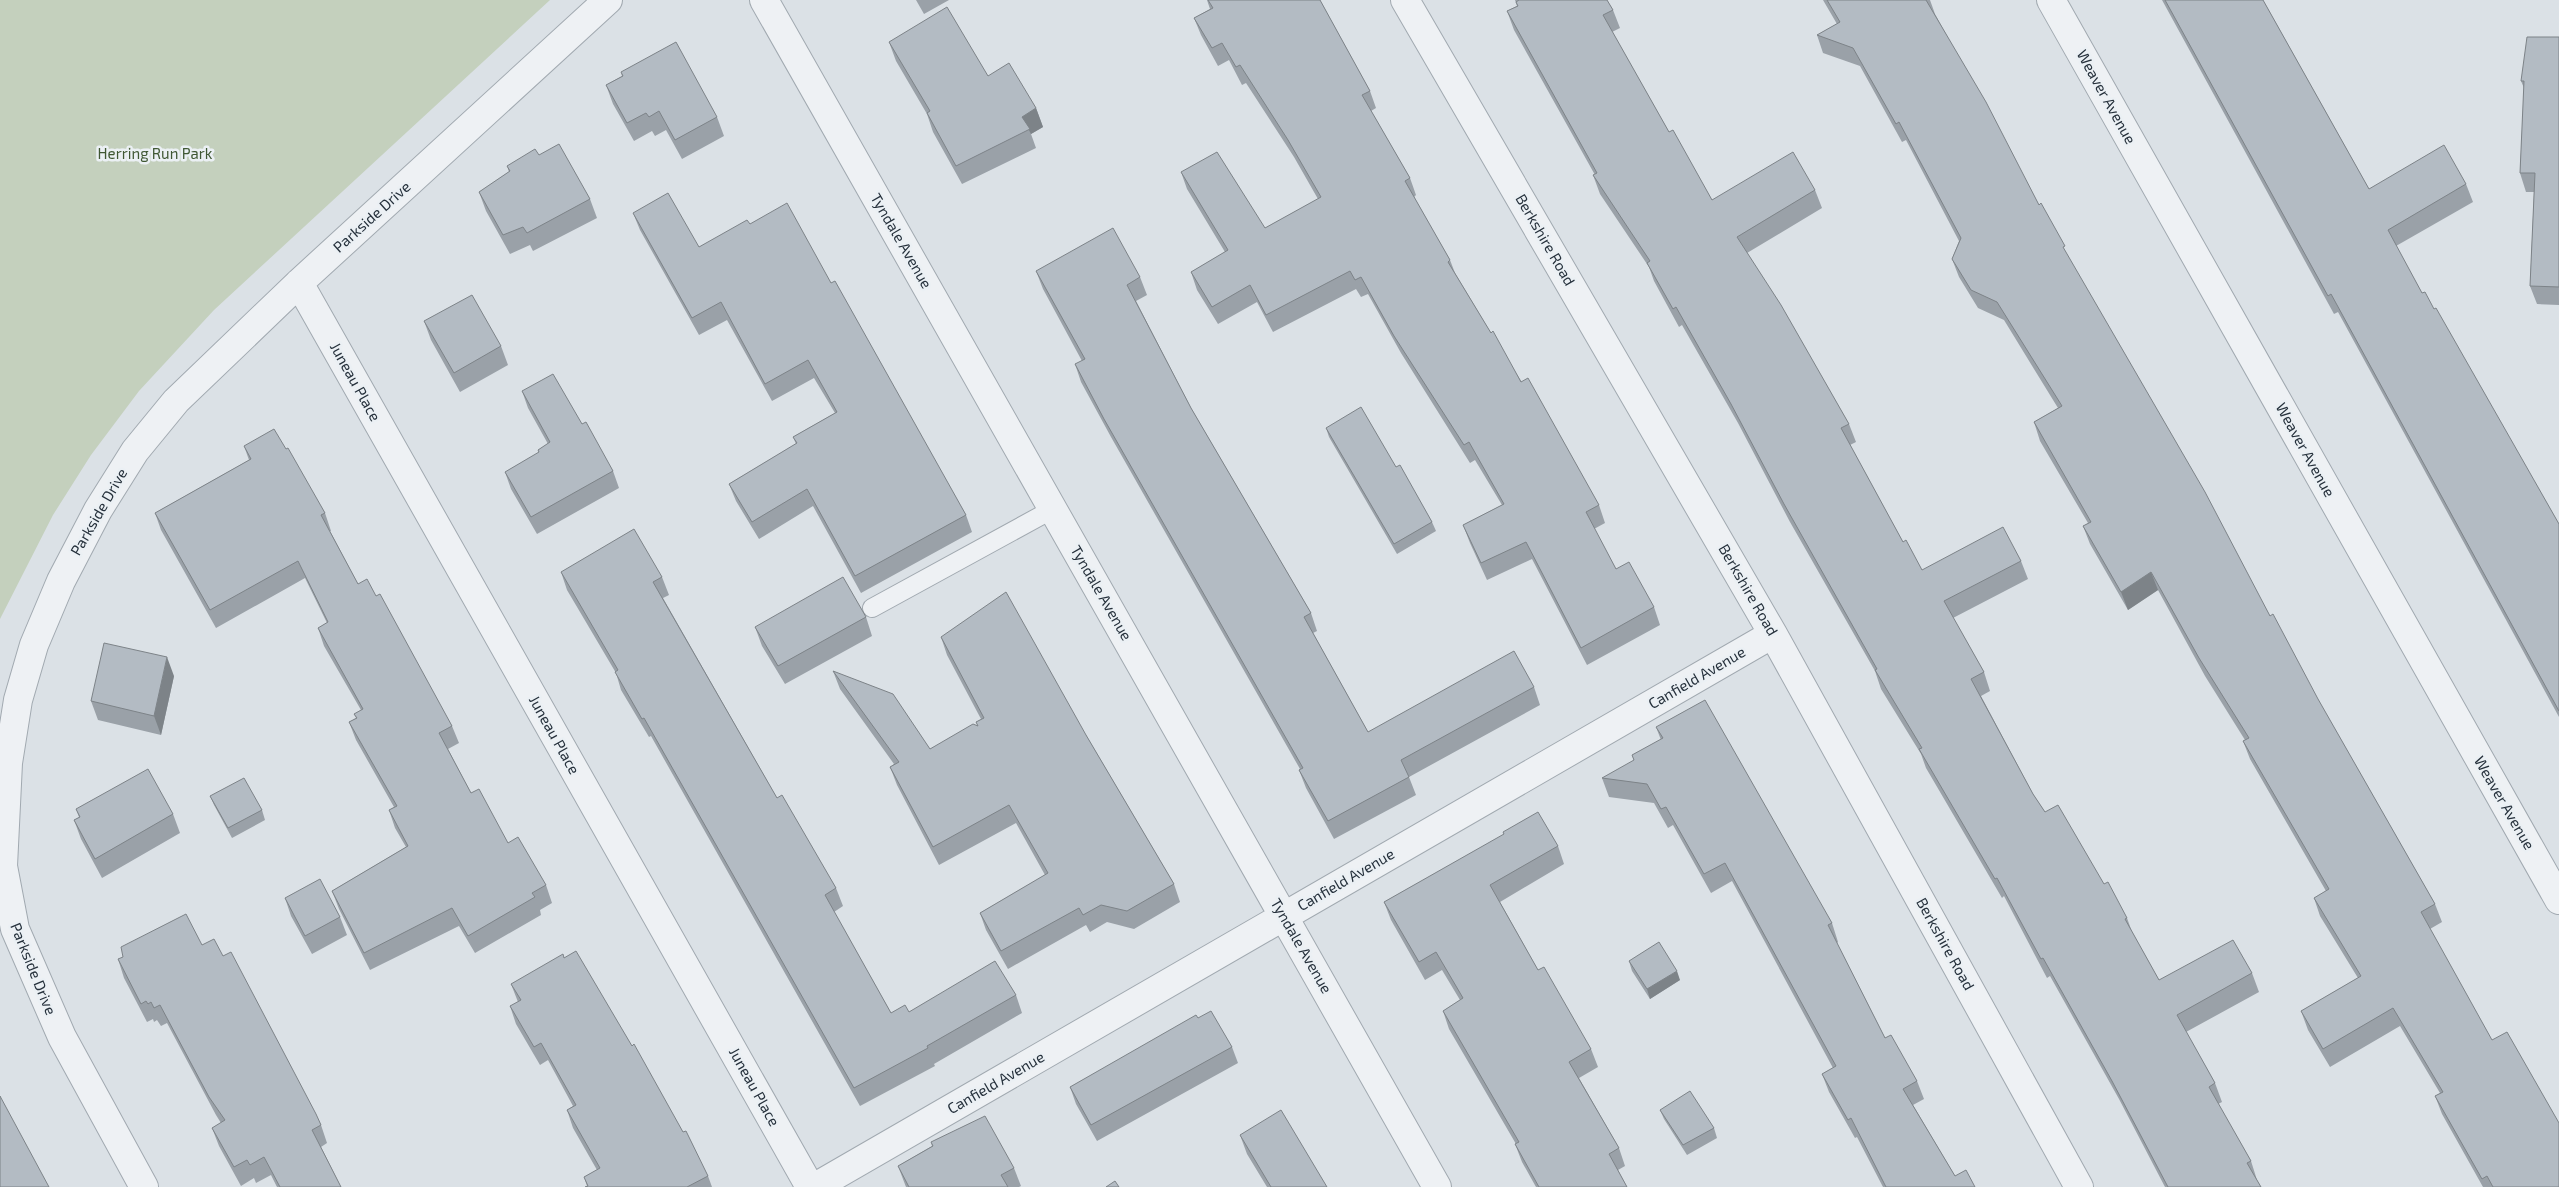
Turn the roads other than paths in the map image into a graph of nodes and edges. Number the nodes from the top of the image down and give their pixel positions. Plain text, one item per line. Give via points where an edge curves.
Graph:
1 (608, 0) edge
2 (764, 0) edge
3 (1405, 0) edge
4 (2051, 0) edge
5 (299, 283) junction
6 (1053, 509) junction
7 (872, 608) dead end
8 (1773, 634) junction
9 (2, 867) edge
10 (2559, 900) edge
11 (1284, 916) junction
12 (144, 1187) edge
13 (810, 1187) edge
14 (816, 1187) edge
15 (1438, 1187) edge
16 (2079, 1187) edge

1 - 5 street, Parkside Drive
2 - 6 street, Tyndale Avenue
3 - 8 street, Berkshire Road
4 - 10 street, Weaver Avenue
5 - 9 street, Parkside Drive via 176,401 135,451 98,510 61,582 34,645 18,700 8,763
5 - 13 street, Juneau Place
6 - 7 lane
6 - 11 street, Tyndale Avenue
8 - 11 street, Canfield Avenue
8 - 16 street, Berkshire Road
9 - 12 street, Parkside Drive via 15,929 42,996
11 - 14 street, Canfield Avenue
11 - 15 street, Tyndale Avenue

